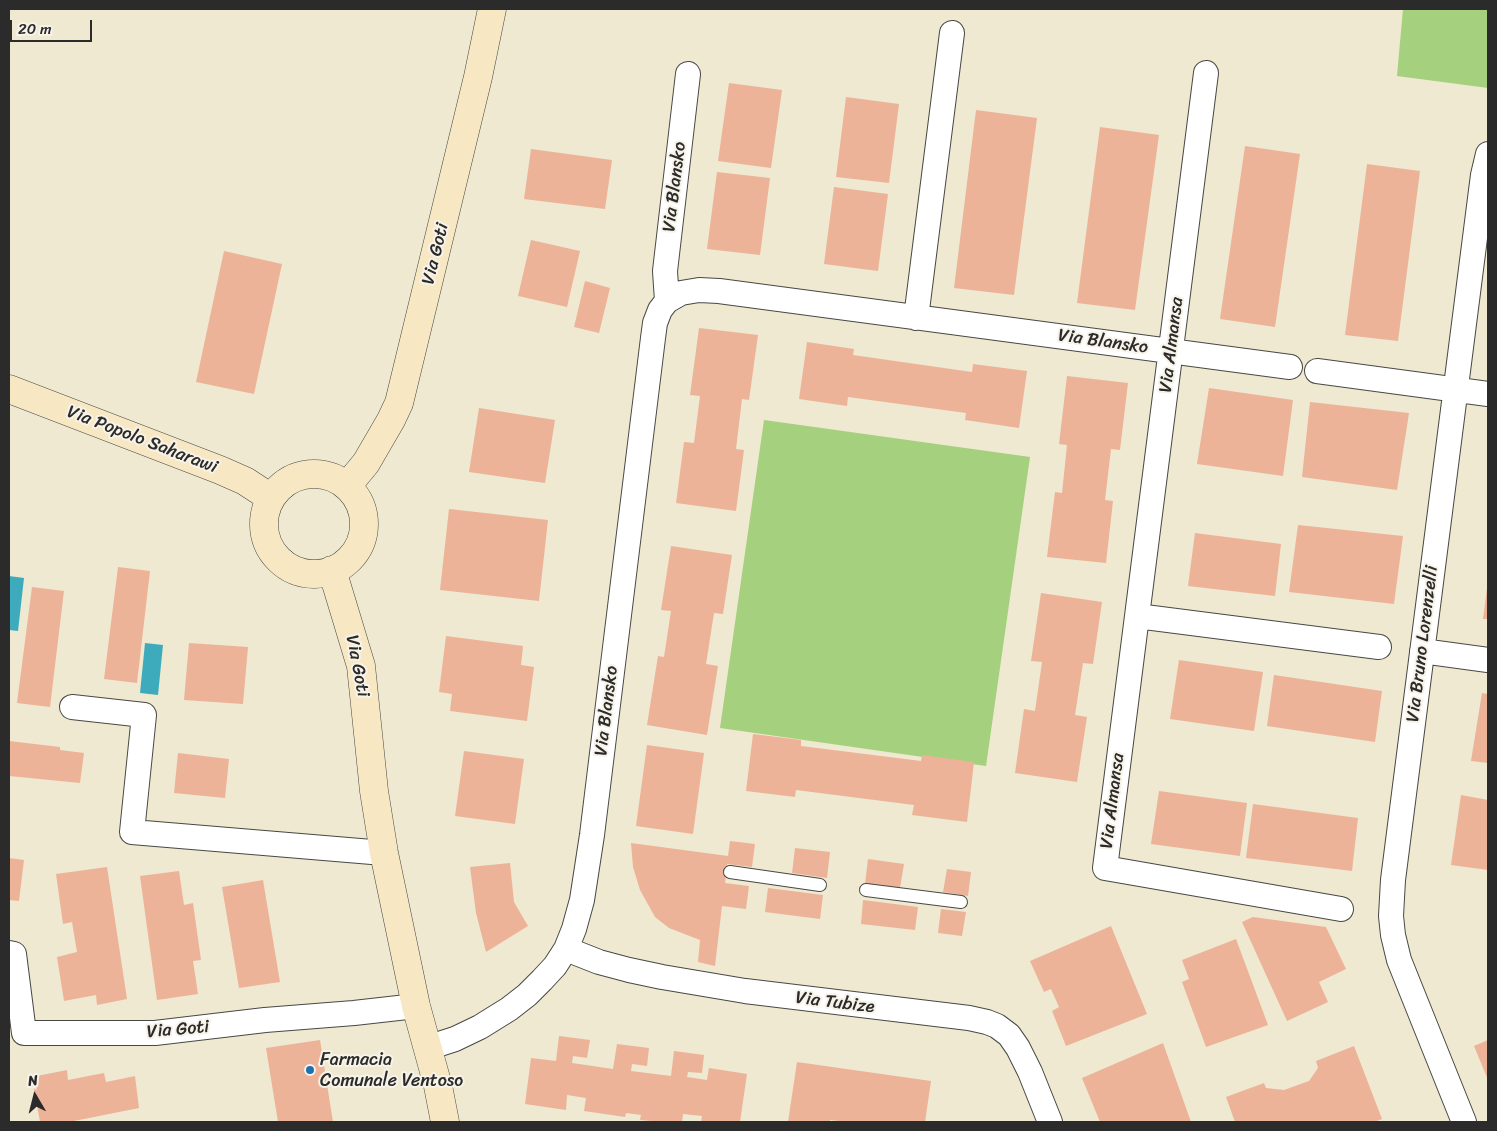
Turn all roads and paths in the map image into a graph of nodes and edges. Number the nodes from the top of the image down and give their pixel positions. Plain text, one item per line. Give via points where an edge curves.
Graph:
1 (492, 9) edge
2 (952, 33) dead end
3 (1206, 73) dead end
4 (688, 74) dead end
5 (1488, 154) edge
6 (667, 301) junction
7 (916, 318) junction
8 (1171, 352) junction
9 (1290, 367) dead end
10 (1317, 371) dead end
11 (9, 389) edge
12 (1456, 390) junction
13 (1488, 394) edge
14 (347, 486) junction
15 (271, 498) junction
16 (332, 570) junction
17 (1137, 616) junction
18 (1379, 647) dead end
19 (1422, 652) junction
20 (1488, 660) edge
21 (72, 706) dead end
22 (384, 853) junction
23 (730, 872) dead end
24 (820, 885) dead end
25 (866, 890) dead end
26 (961, 902) dead end
27 (1341, 909) dead end
28 (566, 949) junction
29 (9, 954) edge
30 (416, 1006) junction
31 (427, 1048) junction
32 (445, 1122) edge
33 (1050, 1122) edge
34 (1464, 1122) edge

1 - 14 street, Via Goti via 399,402 366,462
2 - 7 street
3 - 8 street, Via Almansa
4 - 6 street, Via Blansko via 665,271
5 - 12 street, Via Bruno Lorenzelli
6 - 7 street, Via Blansko via 681,293 719,291
6 - 28 street, Via Blansko via 655,323 592,835 582,900
7 - 8 street, Via Blansko
8 - 9 street, Via Blansko
8 - 17 street, Via Almansa
10 - 12 street
11 - 15 street, Via Popolo Saharawi via 220,470
12 - 13 street
12 - 19 street, Via Bruno Lorenzelli
14 - 15 street via 320,474 306,475 292,479
14 - 16 street via 361,507 363,532 353,556
15 - 16 street via 264,525 266,538 276,556 292,569 305,573 319,574
16 - 22 street, Via Goti via 361,666 369,755
17 - 18 street
17 - 27 street, Via Almansa via 1105,868
19 - 20 street
19 - 34 street, Via Bruno Lorenzelli via 1391,916 1399,960
21 - 22 street via 144,715 132,832
22 - 30 street, Via Goti
23 - 24 lane
25 - 26 lane
28 - 31 street, Via Blansko via 542,980 509,1009 455,1039
28 - 33 street, Via Tubize via 599,962 680,980 987,1022 1009,1035 1018,1048
29 - 30 street, Via Goti via 14,954 24,1033 155,1033
30 - 31 street, Via Goti
31 - 32 street, Via Goti

